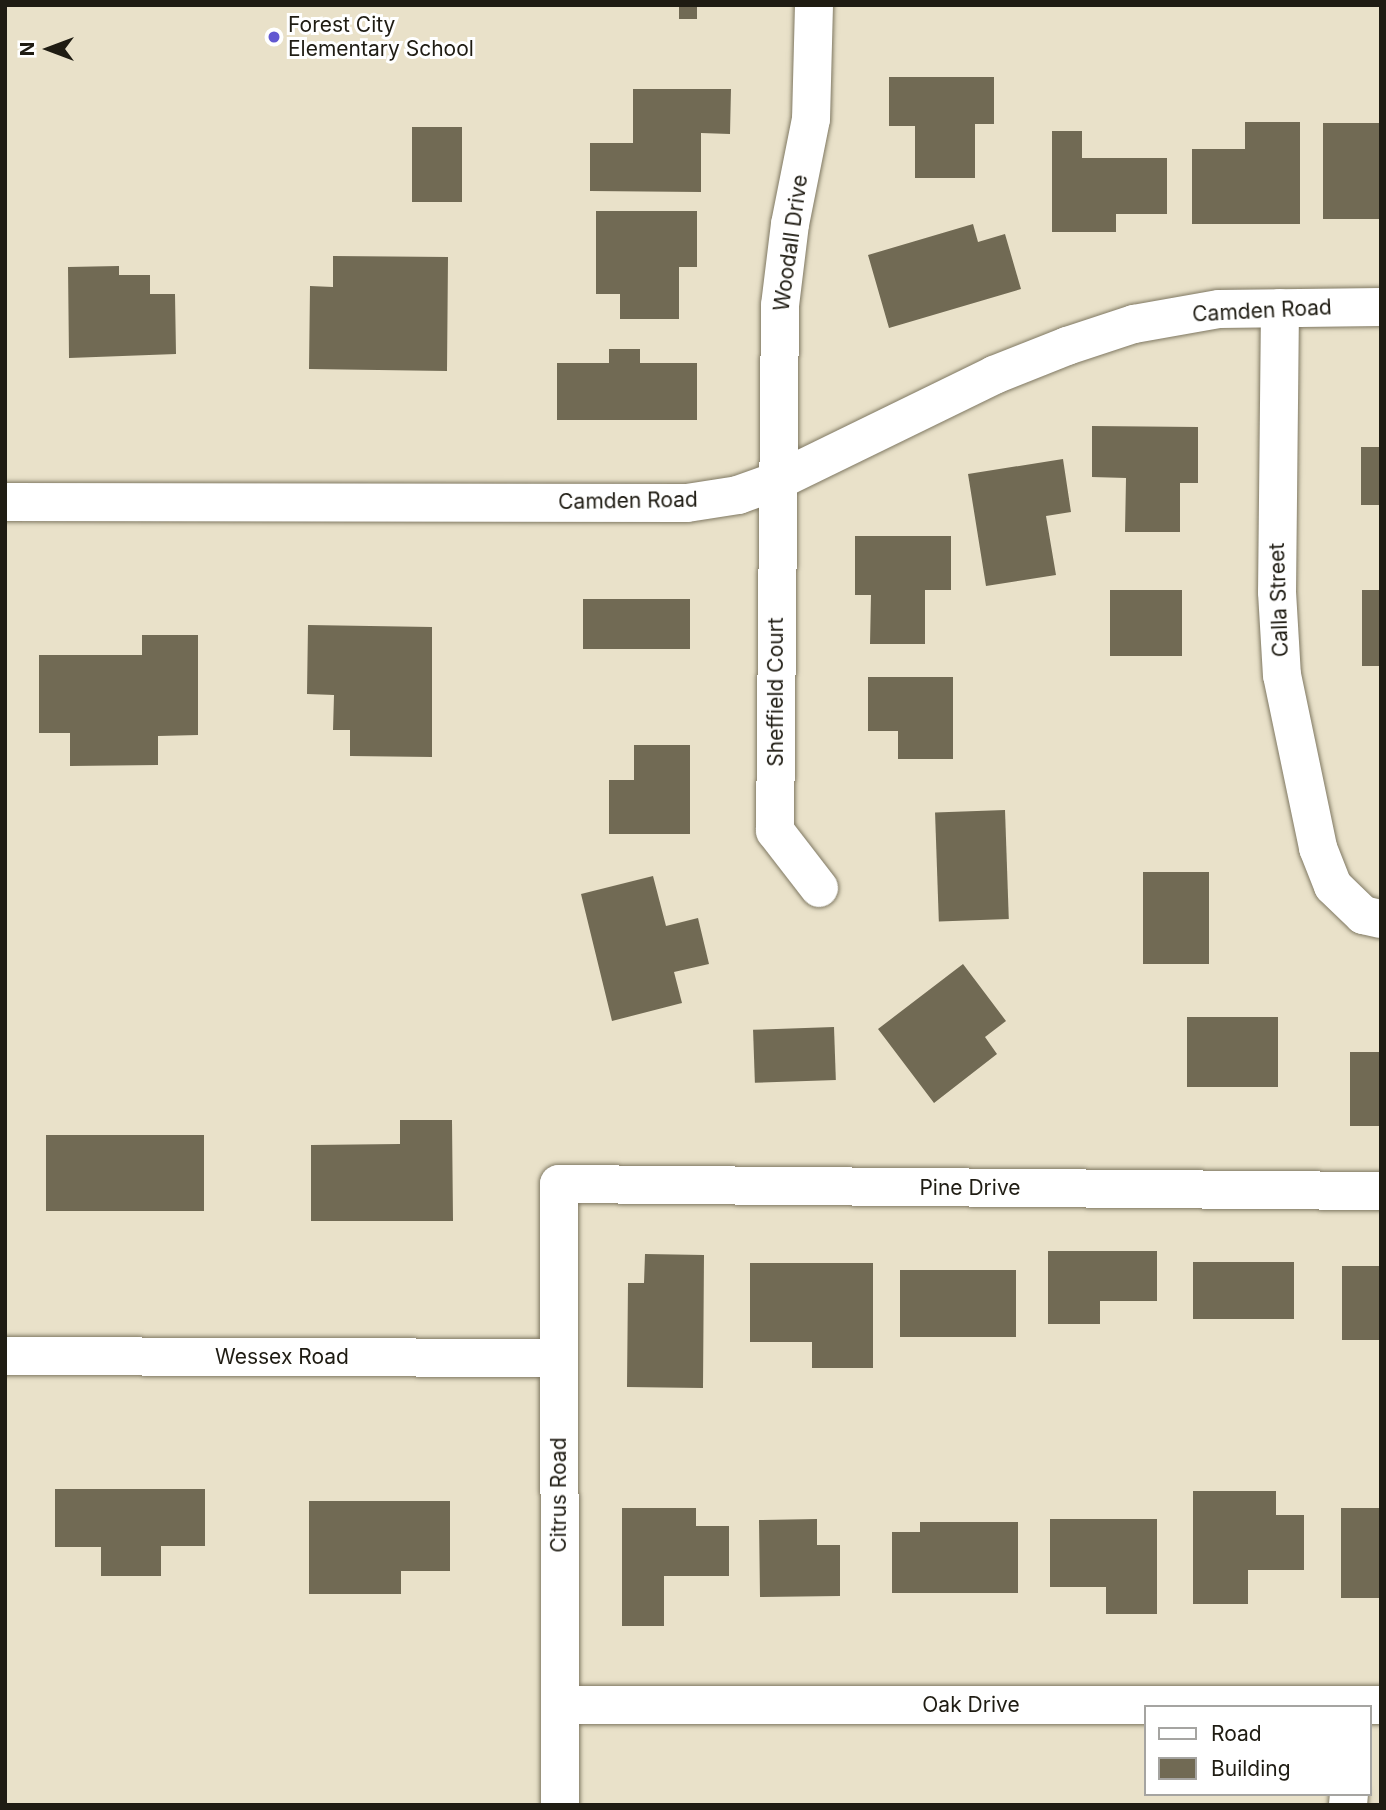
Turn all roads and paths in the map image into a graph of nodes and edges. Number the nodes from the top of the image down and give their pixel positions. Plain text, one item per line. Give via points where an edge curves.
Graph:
1 (814, 5) edge
2 (1381, 307) edge
3 (1280, 308) junction
4 (777, 481) junction
5 (5, 502) edge
6 (820, 888) dead end
7 (1381, 919) edge
8 (559, 1184) joint
9 (1381, 1191) edge
10 (5, 1356) edge
11 (558, 1358) junction
12 (560, 1705) junction
13 (1144, 1706) edge
14 (560, 1805) edge

1 - 4 street, Woodall Drive via 811,119 780,305
2 - 3 street, Camden Road
3 - 4 street, Camden Road via 1219,309 1134,324 1067,346 995,375
3 - 7 street, Calla Street via 1277,592 1282,675 1318,848 1333,886 1363,915
4 - 5 street, Camden Road via 738,495 688,503
4 - 6 street, Sheffield Court via 775,831
8 - 9 street, Pine Drive
8 - 11 street, Citrus Road
10 - 11 street, Wessex Road
11 - 12 street, Citrus Road
12 - 13 street, Oak Drive
12 - 14 street, Citrus Road

